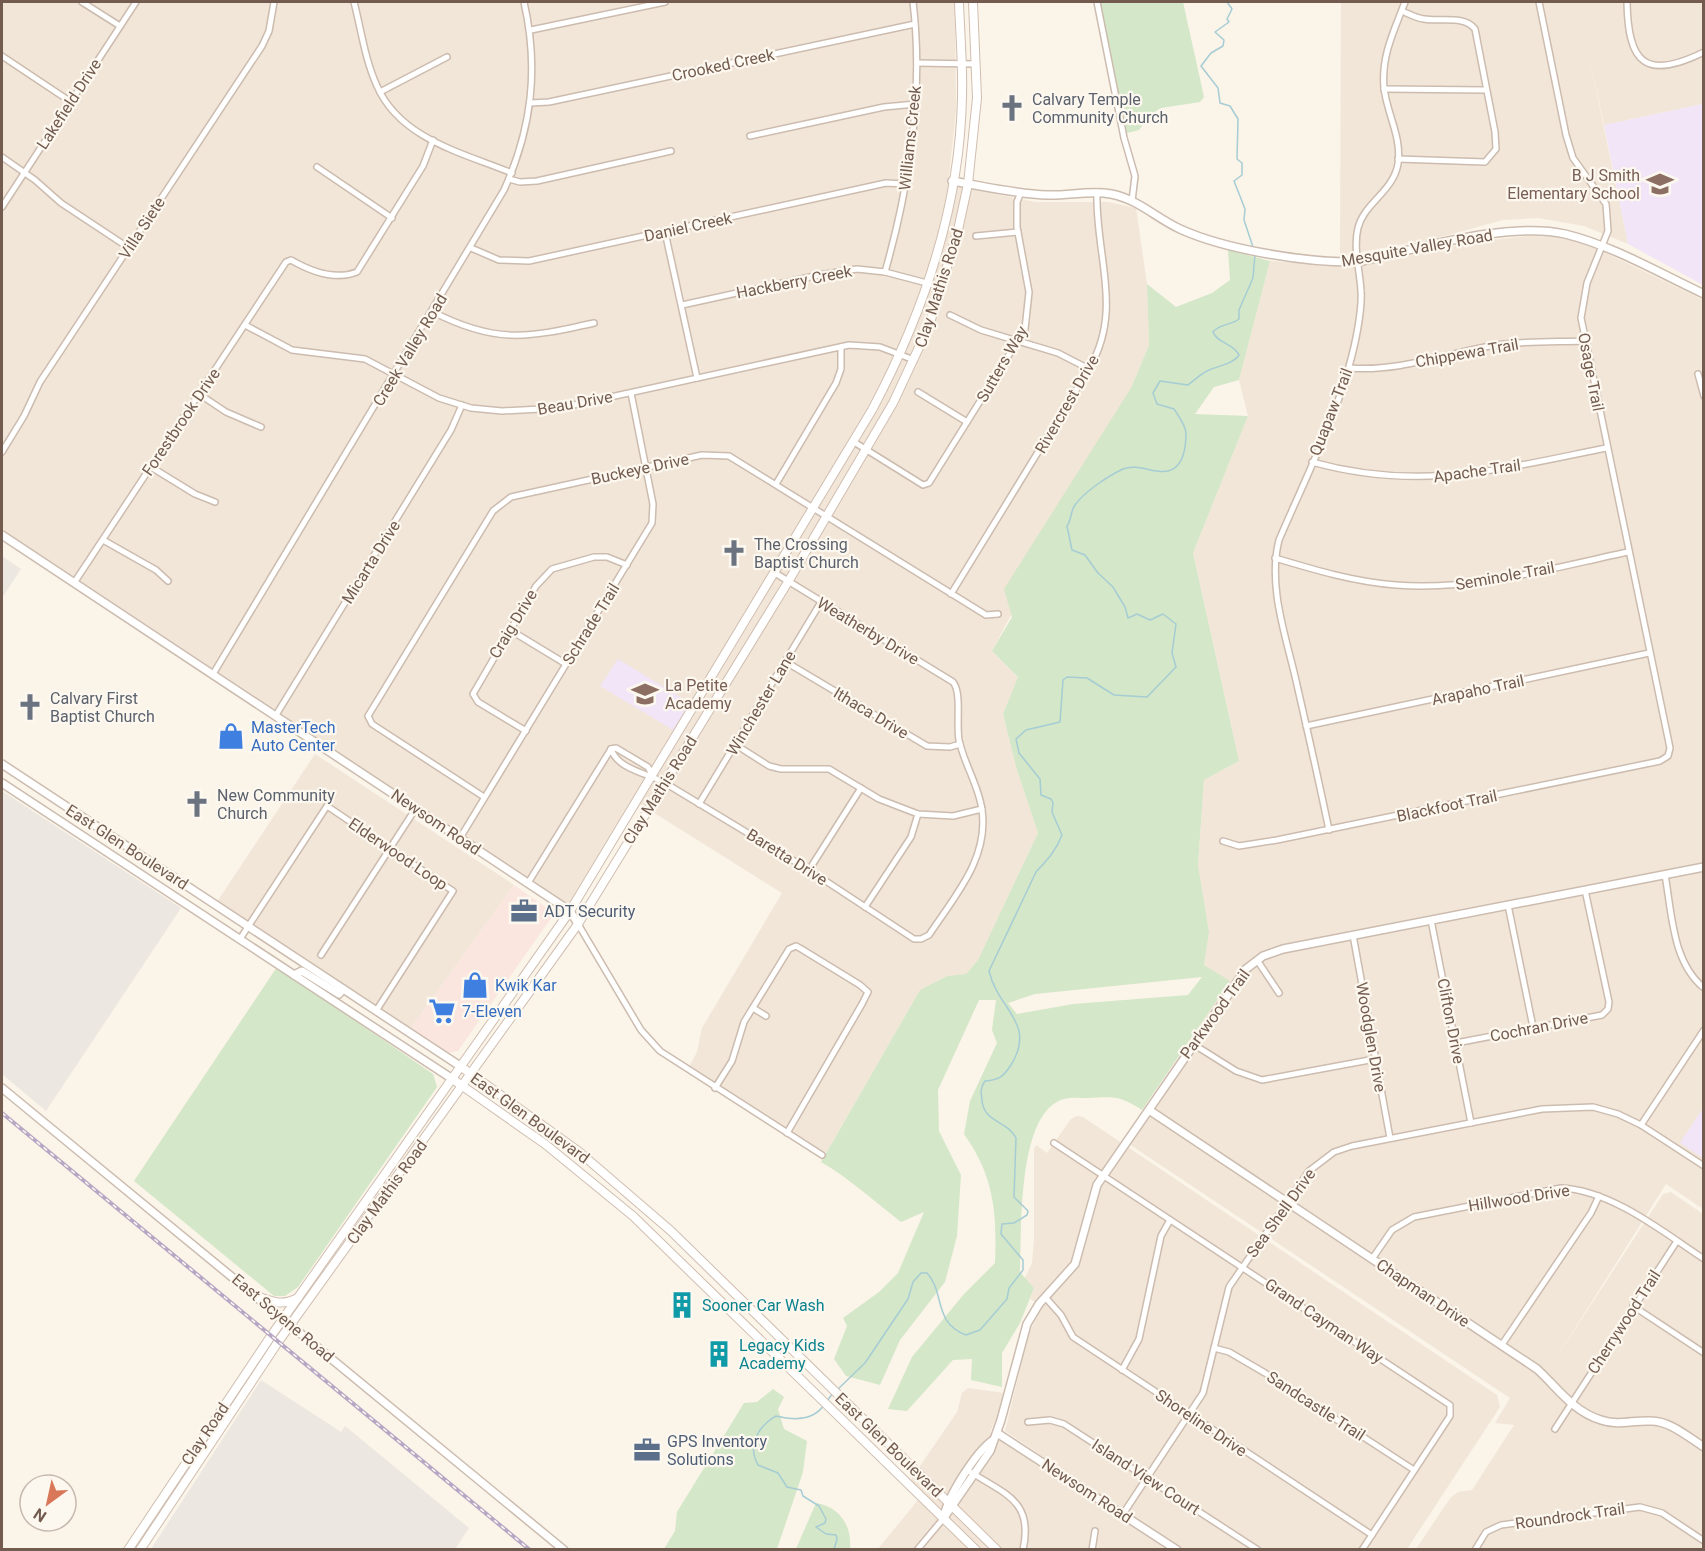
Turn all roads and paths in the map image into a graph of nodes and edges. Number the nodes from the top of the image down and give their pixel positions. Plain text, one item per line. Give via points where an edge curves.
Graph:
1 (82, 2) edge
2 (136, 2) edge
3 (274, 2) edge
4 (354, 2) edge
5 (524, 2) edge
6 (665, 2) edge
7 (913, 2) edge
8 (959, 2) edge
9 (974, 2) edge
10 (1097, 2) edge
11 (1405, 2) edge
12 (1539, 2) edge
13 (1627, 2) edge
14 (1402, 11) junction
15 (915, 24) junction
16 (120, 27) junction
17 (531, 30) junction
18 (1704, 52) edge
19 (2, 56) edge
20 (447, 57) dead end
21 (917, 63) junction
22 (962, 64) junction
23 (976, 64) junction
24 (1384, 89) junction
25 (1485, 90) junction
26 (380, 92) junction
27 (70, 102) junction
28 (531, 103) junction
29 (916, 104) junction
30 (750, 136) dead end
31 (433, 140) junction
32 (671, 151) dead end
33 (2, 157) edge
34 (1398, 159) junction
35 (316, 167) dead end
36 (24, 172) junction
37 (512, 173) junction
38 (509, 179) junction
39 (952, 181) junction
40 (906, 183) junction
41 (968, 184) junction
42 (1021, 192) junction
43 (1097, 192) junction
44 (1132, 201) junction
45 (2, 207) edge
46 (392, 218) junction
47 (665, 232) junction
48 (1018, 232) junction
49 (976, 236) dead end
50 (1604, 247) junction
51 (129, 248) junction
52 (471, 248) junction
53 (1358, 262) junction
54 (885, 272) junction
55 (929, 283) junction
56 (942, 287) junction
57 (1704, 294) edge
58 (682, 304) junction
59 (432, 312) junction
60 (950, 315) dead end
61 (594, 323) dead end
62 (245, 326) junction
63 (1018, 339) junction
64 (1584, 341) junction
65 (841, 347) junction
66 (902, 354) junction
67 (914, 361) junction
68 (1350, 368) junction
69 (1089, 369) junction
70 (1698, 374) dead end
71 (395, 375) junction
72 (698, 378) junction
73 (918, 392) dead end
74 (631, 393) junction
75 (199, 394) junction
76 (1704, 396) edge
77 (462, 405) junction
78 (967, 422) junction
79 (261, 427) dead end
80 (854, 442) junction
81 (1606, 448) junction
82 (866, 450) junction
83 (2, 452) edge
84 (1312, 462) junction
85 (151, 467) junction
86 (647, 468) junction
87 (776, 484) junction
88 (215, 502) dead end
89 (814, 509) junction
90 (826, 517) junction
91 (2, 536) edge
92 (103, 540) junction
93 (1628, 552) junction
94 (1275, 558) junction
95 (627, 565) junction
96 (775, 573) junction
97 (168, 581) dead end
98 (788, 582) junction
99 (74, 583) junction
100 (951, 594) junction
101 (821, 602) junction
102 (998, 614) dead end
103 (510, 630) junction
104 (1649, 653) junction
105 (786, 662) junction
106 (566, 664) junction
107 (213, 674) junction
108 (690, 711) junction
109 (276, 716) junction
110 (704, 719) junction
111 (1306, 726) junction
112 (526, 731) junction
113 (960, 744) junction
114 (736, 745) junction
115 (611, 749) junction
116 (1668, 756) joint
117 (632, 757) junction
118 (2, 764) edge
119 (627, 766) junction
120 (652, 775) junction
121 (2, 783) edge
122 (665, 783) junction
123 (861, 788) junction
124 (484, 797) junction
125 (699, 804) junction
126 (416, 808) junction
127 (982, 809) junction
128 (918, 814) junction
129 (1329, 830) junction
130 (460, 838) junction
131 (1223, 841) dead end
132 (390, 849) junction
133 (133, 850) junction
134 (125, 863) junction
135 (1704, 867) edge
136 (809, 870) junction
137 (1665, 875) junction
138 (528, 883) junction
139 (1585, 890) junction
140 (1508, 905) junction
141 (865, 907) junction
142 (570, 911) junction
143 (1431, 920) junction
144 (578, 924) junction
145 (248, 927) junction
146 (1353, 935) junction
147 (240, 939) junction
148 (321, 955) dead end
149 (1257, 960) junction
150 (294, 975) junction
151 (1704, 988) edge
152 (343, 989) junction
153 (1279, 993) dead end
154 (753, 1008) junction
155 (376, 1011) junction
156 (766, 1016) dead end
157 (1533, 1027) junction
158 (1704, 1030) edge
159 (1456, 1043) junction
160 (1193, 1044) junction
161 (1375, 1059) junction
162 (460, 1066) junction
163 (470, 1073) junction
164 (452, 1078) junction
165 (462, 1085) junction
166 (2, 1088) edge
167 (715, 1088) junction
168 (1149, 1110) junction
169 (1471, 1123) junction
170 (1641, 1125) junction
171 (787, 1133) junction
172 (1390, 1138) junction
173 (1054, 1143) dead end
174 (822, 1155) dead end
175 (1704, 1166) edge
176 (1103, 1175) junction
177 (1599, 1196) junction
178 (1286, 1202) junction
179 (1170, 1220) junction
180 (1677, 1241) junction
181 (1372, 1259) junction
182 (1704, 1259) edge
183 (1242, 1267) junction
184 (720, 1281) junction
185 (709, 1291) junction
186 (254, 1295) junction
187 (1045, 1297) junction
188 (299, 1298) junction
189 (1634, 1306) junction
190 (287, 1322) junction
191 (1502, 1346) junction
192 (1214, 1348) junction
193 (1704, 1353) edge
194 (1122, 1370) junction
195 (1571, 1402) junction
196 (218, 1415) junction
197 (1188, 1415) junction
198 (227, 1421) junction
199 (1028, 1422) dead end
200 (1555, 1429) dead end
201 (995, 1436) junction
202 (1704, 1447) edge
203 (1414, 1470) junction
204 (972, 1473) junction
205 (1148, 1477) junction
206 (950, 1505) junction
207 (1123, 1515) junction
208 (943, 1519) junction
209 (1095, 1531) dead end
210 (1372, 1535) junction
211 (1704, 1541) edge
212 (128, 1550) edge
213 (140, 1550) edge
214 (564, 1550) edge
215 (917, 1550) edge
216 (976, 1550) edge
217 (997, 1550) edge
218 (1023, 1550) edge
219 (1092, 1550) edge
220 (1177, 1550) edge
221 (1258, 1550) edge
222 (1362, 1550) edge
223 (1475, 1550) edge

1 - 16 street
2 - 16 street, Lakefield Drive
3 - 51 street, Villa Siete via 262,46
4 - 26 street
5 - 17 street, Creek Valley Road
6 - 17 street
7 - 15 street, Williams Creek
8 - 22 main road, Clay Mathis Road
9 - 23 main road, Clay Mathis Road
10 - 44 street via 1135,176
11 - 14 street, Quapaw Trail
12 - 50 street, Osage Trail via 1573,158 1606,204 1608,231
13 - 18 street via 1629,39 1642,59 1670,67
14 - 24 street, Quapaw Trail via 1390,35 1383,69
14 - 25 street via 1424,19 1470,23 1475,29
15 - 21 street, Williams Creek
15 - 28 street, Crooked Creek
16 - 27 street, Lakefield Drive
17 - 28 street, Creek Valley Road
19 - 27 street
20 - 26 street
21 - 22 street
21 - 29 street, Williams Creek
22 - 23 street
22 - 39 main road, Clay Mathis Road via 960,134
23 - 41 main road, Clay Mathis Road
24 - 25 street
24 - 34 street, Quapaw Trail via 1399,145
25 - 34 street via 1496,149 1485,162
26 - 31 street via 402,121
27 - 36 street, Lakefield Drive
28 - 37 street, Creek Valley Road
29 - 30 street via 884,107
29 - 40 street, Williams Creek
31 - 37 street
31 - 46 street via 426,160
32 - 38 street via 537,181
33 - 36 street
34 - 53 street, Quapaw Trail via 1392,181 1358,226
35 - 46 street
36 - 45 street, Lakefield Drive
36 - 51 street via 61,203
37 - 38 street, Creek Valley Road
38 - 52 street, Creek Valley Road
39 - 41 street, Mesquite Valley Road
39 - 55 main road, Clay Mathis Road
40 - 47 street, Daniel Creek via 879,185
40 - 54 street, Williams Creek
41 - 42 street, Mesquite Valley Road
41 - 56 main road, Clay Mathis Road
42 - 43 street, Mesquite Valley Road
42 - 48 street, Sutters Way via 1016,212
43 - 44 street, Mesquite Valley Road
43 - 69 street, Rivercrest Drive via 1097,228 1108,297 1103,339
44 - 53 street, Mesquite Valley Road via 1178,228 1239,247
46 - 62 street, Forestbrook Drive via 354,274 324,274 288,260
47 - 52 street, Daniel Creek via 521,262 499,260
47 - 58 street
48 - 49 street
48 - 63 street, Sutters Way via 1029,292 1027,318
50 - 53 street, Mesquite Valley Road via 1564,234 1521,231
50 - 57 street, Mesquite Valley Road
50 - 64 street, Osage Trail via 1583,295
51 - 83 street, Villa Siete via 40,382
52 - 59 street, Creek Valley Road
53 - 68 street, Quapaw Trail via 1361,312
54 - 55 street, Hackberry Creek
54 - 58 street, Hackberry Creek via 840,271
55 - 56 street, Hackberry Creek
55 - 66 main road, Clay Mathis Road
56 - 67 main road, Clay Mathis Road
58 - 72 street
59 - 61 street via 470,329 509,336 540,335
59 - 71 street, Creek Valley Road
60 - 63 street via 981,330
62 - 71 street, Beau Drive via 292,350 359,357
62 - 75 street, Forestbrook Drive
63 - 69 street
63 - 78 street, Sutters Way
64 - 68 street, Chippewa Trail via 1513,343 1410,363
64 - 81 street, Osage Trail
65 - 66 street, Beau Drive via 871,345
65 - 72 street, Beau Drive
65 - 87 street via 841,369 836,383
66 - 67 street, Beau Drive
66 - 80 main road, Clay Mathis Road
67 - 82 main road, Clay Mathis Road
68 - 84 street, Quapaw Trail
69 - 100 street, Rivercrest Drive
70 - 76 street
71 - 77 street, Beau Drive via 429,395
71 - 107 street, Creek Valley Road
72 - 74 street, Beau Drive
73 - 78 street
74 - 77 street, Beau Drive via 531,411 491,411
74 - 86 street, Schrade Trail
75 - 79 street via 226,412
75 - 85 street, Forestbrook Drive
77 - 109 street, Micarta Drive via 452,430
78 - 82 street, Sutters Way via 925,486
80 - 82 street
80 - 89 main road, Clay Mathis Road
81 - 84 street, Apache Trail via 1436,478 1385,477
81 - 93 street, Osage Trail
82 - 90 main road, Clay Mathis Road
84 - 94 street, Quapaw Trail
85 - 88 street
85 - 92 street, Forestbrook Drive
86 - 87 street, Buckeye Drive via 718,454 729,456
86 - 95 street, Schrade Trail via 653,517
86 - 124 street, Buckeye Drive via 518,495 497,506 370,709 372,724
87 - 89 street, Buckeye Drive
89 - 90 street, Buckeye Drive
89 - 96 main road, Clay Mathis Road
90 - 98 main road, Clay Mathis Road
90 - 100 street, Buckeye Drive
91 - 99 street, Newsom Road
92 - 97 street
92 - 99 street, Forestbrook Drive
93 - 94 street, Seminole Trail via 1475,583 1421,586 1347,578
93 - 104 street, Osage Trail
94 - 111 street, Quapaw Trail via 1275,580
95 - 103 street, Craig Drive via 607,557 594,557 552,569 536,586
95 - 106 street, Schrade Trail
96 - 98 street, Weatherby Drive
96 - 108 main road, Clay Mathis Road
98 - 101 street, Weatherby Drive
98 - 110 main road, Clay Mathis Road
99 - 107 street, Newsom Road
100 - 102 street, Buckeye Drive via 986,615
101 - 105 street, Winchester Lane
101 - 113 street, Weatherby Drive via 952,682 958,691
103 - 106 street
103 - 112 street, Craig Drive via 473,696
104 - 111 street, Arapaho Trail
104 - 116 street, Osage Trail via 1670,748
105 - 113 street, Ithaca Drive via 927,746
105 - 114 street, Winchester Lane
106 - 112 street, Schrade Trail
107 - 109 street, Newsom Road
108 - 110 main road
108 - 120 main road, Clay Mathis Road
109 - 126 street, Newsom Road
110 - 122 main road, Clay Mathis Road
111 - 129 street, Quapaw Trail
112 - 124 street, Schrade Trail
113 - 127 street
114 - 123 street via 769,766 829,769
114 - 125 street, Winchester Lane
115 - 117 street, Baretta Drive
115 - 119 street, Baretta Drive via 613,756
115 - 138 street
116 - 129 street, Blackfoot Trail via 1660,761
117 - 119 street
117 - 120 street, Baretta Drive via 648,767
118 - 133 street, East Glen Boulevard
119 - 120 street, Baretta Drive
120 - 122 street, Baretta Drive
120 - 142 main road, Clay Mathis Road
121 - 134 street, East Glen Boulevard
122 - 125 street, Baretta Drive
122 - 144 main road, Clay Mathis Road
123 - 128 street via 879,800
123 - 136 street
124 - 130 street, Schrade Trail
125 - 136 street, Baretta Drive
126 - 130 street, Newsom Road
126 - 132 street
127 - 128 street via 952,816
127 - 141 street, Baretta Drive via 983,831 976,861 929,935 914,939
128 - 141 street via 911,837
129 - 131 street, Blackfoot Trail via 1239,846
130 - 138 street, Newsom Road
132 - 145 street, Elderwood Loop via 327,806
132 - 148 street
132 - 155 street, Elderwood Loop via 453,891
133 - 134 street
133 - 145 street, East Glen Boulevard
134 - 147 street, East Glen Boulevard
135 - 137 street, Parkwood Trail
136 - 141 street, Baretta Drive
137 - 139 street, Parkwood Trail
137 - 151 street via 1684,966
138 - 142 street, Newsom Road
139 - 140 street, Parkwood Trail
139 - 157 street, Cochran Drive via 1608,1009 1602,1015
140 - 143 street, Parkwood Trail
140 - 157 street
142 - 144 street, Newsom Road
142 - 162 main road, Clay Mathis Road
143 - 146 street, Parkwood Trail
143 - 159 street, Clifton Drive
144 - 163 main road, Clay Mathis Road
144 - 167 street, Newsom Road via 650,1041
145 - 147 street, Elderwood Loop
145 - 152 street, East Glen Boulevard
146 - 149 street, Parkwood Trail via 1283,950
146 - 161 street, Woodglen Drive
147 - 150 street, East Glen Boulevard
149 - 153 street
149 - 160 street, Parkwood Trail via 1237,979
150 - 152 street via 302,971 339,994
150 - 164 street, East Glen Boulevard
152 - 155 street, East Glen Boulevard
154 - 156 street
154 - 167 street via 744,1022 732,1061
154 - 171 street via 785,955 796,946 868,992
155 - 162 street, East Glen Boulevard
157 - 159 street, Cochran Drive
158 - 170 street
159 - 169 street, Clifton Drive
160 - 161 street via 1236,1071 1262,1080
160 - 168 street, Parkwood Trail
161 - 172 street, Woodglen Drive
162 - 163 main road, East Glen Boulevard
162 - 164 main road, Clay Mathis Road
163 - 165 main road, Clay Mathis Road
163 - 184 main road, East Glen Boulevard via 578,1151 671,1231
164 - 165 main road, East Glen Boulevard
164 - 188 main road, Clay Mathis Road
165 - 185 main road, East Glen Boulevard via 522,1126 596,1185 641,1223
165 - 190 main road, Clay Mathis Road
166 - 186 street, East Scyene Road
167 - 171 street, Newsom Road
168 - 176 street, Parkwood Trail
168 - 178 street, Chapman Drive
169 - 170 street, Sea Shell Drive via 1566,1106 1593,1107
169 - 172 street, Sea Shell Drive
170 - 175 street, Sea Shell Drive
171 - 174 street, Newsom Road
172 - 178 street, Sea Shell Drive via 1334,1152 1309,1171
173 - 176 street, Grand Cayman Way
176 - 179 street, Grand Cayman Way
176 - 187 street, Parkwood Trail via 1093,1196 1076,1264
177 - 180 street, Hillwood Drive
177 - 181 street, Hillwood Drive via 1561,1188 1414,1217 1392,1230
177 - 191 street
178 - 181 street, Chapman Drive
178 - 183 street, Sea Shell Drive
179 - 183 street, Grand Cayman Way
179 - 194 street via 1161,1236 1139,1340
180 - 182 street, Hillwood Drive
180 - 189 street, Cherrywood Trail
181 - 191 street, Chapman Drive
183 - 192 street, Sea Shell Drive via 1226,1295
183 - 203 street, Grand Cayman Way via 1450,1405 1450,1416
184 - 185 main road
184 - 206 main road, East Glen Boulevard
185 - 208 main road, East Glen Boulevard
186 - 188 main road via 285,1305
186 - 190 street, East Scyene Road
187 - 194 street, Shoreline Drive via 1061,1315 1070,1334
187 - 201 street, Parkwood Trail via 1027,1324
188 - 190 main road, Clay Mathis Road
189 - 193 street
189 - 195 street, Cherrywood Trail
190 - 196 main road, Clay Road
190 - 198 main road, Clay Road
190 - 214 street, East Scyene Road
191 - 195 street, Chapman Drive via 1537,1369 1557,1393
192 - 197 street, Sea Shell Drive via 1205,1387
192 - 203 street, Sandcastle Trail via 1229,1352 1265,1373
194 - 197 street, Shoreline Drive
195 - 200 street, Cherrywood Trail
195 - 202 street, Chapman Drive via 1600,1420 1617,1424 1650,1420 1664,1423
196 - 198 main road
196 - 212 main road, Clay Road
197 - 205 street, Sea Shell Drive
197 - 210 street, Shoreline Drive
198 - 213 main road, Clay Road
199 - 205 street, Island View Court via 1050,1420 1064,1424
201 - 204 street, Parkwood Trail via 990,1451
201 - 207 street, Newsom Road
203 - 210 street, Grand Cayman Way
204 - 206 street, Parkwood Trail
204 - 218 street via 1022,1508
205 - 207 street, Sea Shell Drive
205 - 221 street, Island View Court
206 - 208 street, Parkwood Trail
206 - 217 main road, East Glen Boulevard
207 - 220 street, Newsom Road
208 - 215 street
208 - 216 main road, East Glen Boulevard
209 - 219 street
210 - 222 street, Grand Cayman Way
211 - 223 street, Roundrock Trail via 1662,1513 1640,1507 1501,1525 1486,1532

